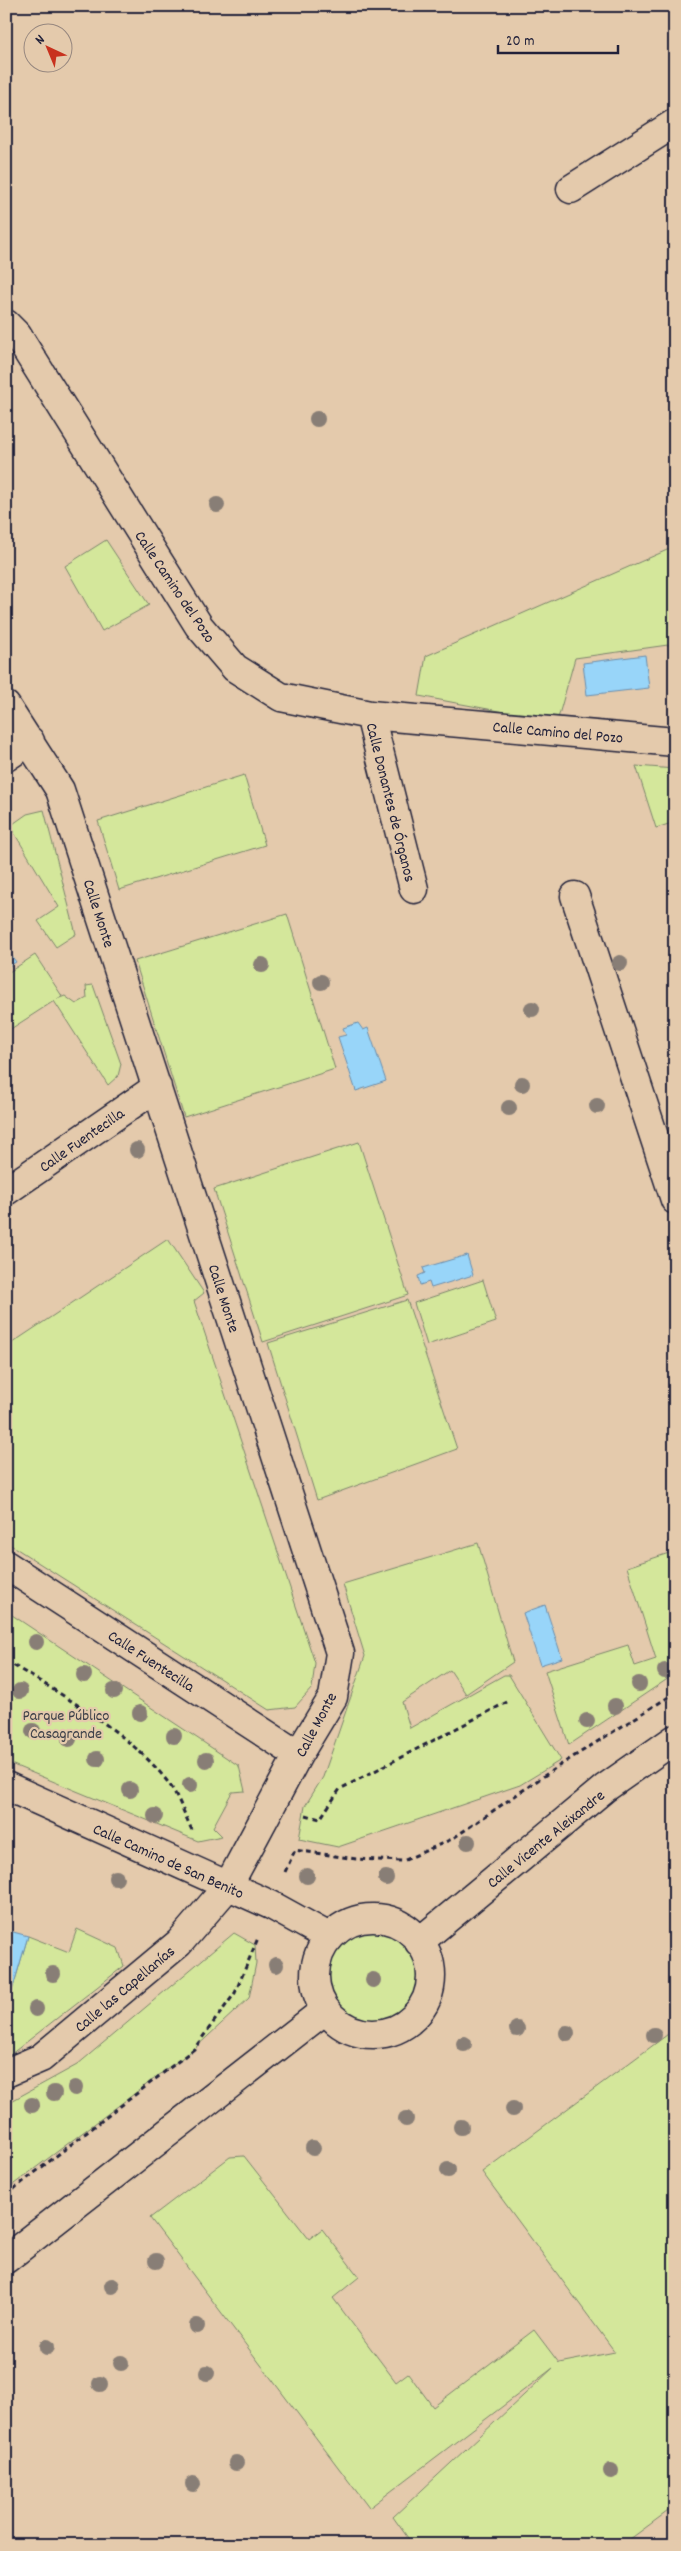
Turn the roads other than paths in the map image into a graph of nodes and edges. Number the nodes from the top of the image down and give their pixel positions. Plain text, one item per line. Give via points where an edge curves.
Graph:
1 (675, 123) edge
2 (571, 189) dead end
3 (6, 324) edge
4 (6, 706) edge
5 (370, 715) junction
6 (30, 741) junction
7 (675, 742) edge
8 (6, 757) edge
9 (414, 889) dead end
10 (575, 896) dead end
11 (157, 1087) junction
12 (6, 1191) edge
13 (675, 1200) edge
14 (6, 1565) edge
15 (675, 1739) edge
16 (298, 1755) junction
17 (6, 1786) edge
18 (228, 1886) junction
19 (329, 1937) junction
20 (419, 1942) junction
21 (326, 2010) junction
22 (6, 2073) edge
23 (6, 2260) edge

1 - 2 street
3 - 5 street, Calle Camino del Pozo via 17,334 199,626 235,668 282,697
4 - 6 street, Calle Monte
5 - 7 street, Calle Camino del Pozo
5 - 9 street, Calle Donantes de Órganos
6 - 8 street
6 - 11 street, Calle Monte via 60,790
10 - 13 street
11 - 12 street, Calle Fuentecilla
11 - 16 street, Calle Monte via 340,1653 333,1697
14 - 16 street, Calle Fuentecilla
15 - 20 street, Calle Vicente Aleixandre via 605,1788
16 - 18 street, Calle Monte
17 - 18 street, Calle Camino de San Benito
18 - 19 street, Calle Camino de San Benito via 284,1911
18 - 22 street, Calle las Capellanías via 179,1942 41,2058
19 - 20 street via 343,1925 361,1918 380,1918 398,1923
19 - 21 street via 318,1954 314,1973 317,1993
20 - 21 street via 425,1949 430,1967 430,1985 424,2004 412,2018 383,2033 357,2032 339,2024
21 - 23 street

